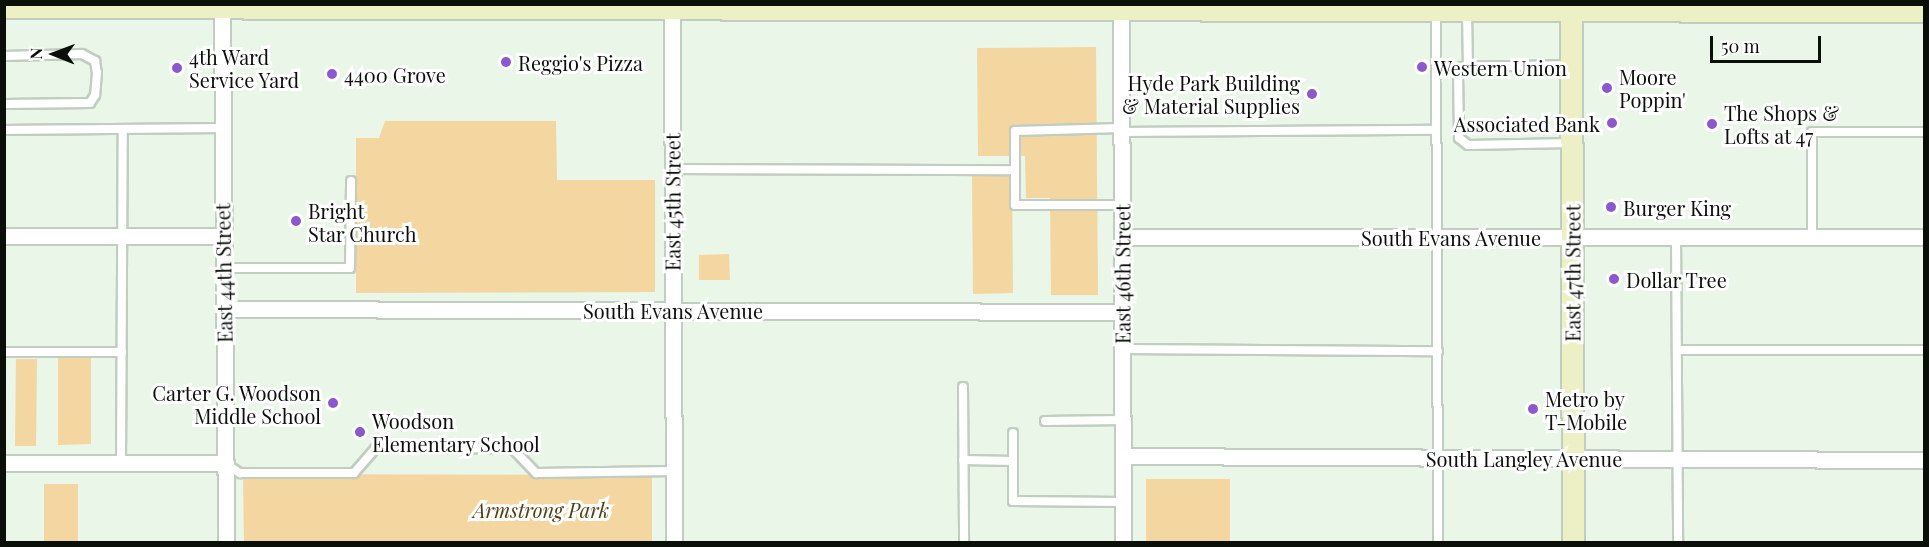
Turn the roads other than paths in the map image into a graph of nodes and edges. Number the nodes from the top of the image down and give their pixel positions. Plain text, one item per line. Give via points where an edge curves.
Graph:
1 (4, 6) edge
2 (222, 6) edge
3 (524, 6) edge
4 (561, 6) edge
5 (598, 6) edge
6 (672, 6) edge
7 (1007, 7) edge
8 (1121, 7) edge
9 (1251, 7) edge
10 (1571, 8) edge
11 (1678, 8) edge
12 (1790, 8) edge
13 (1462, 9) edge
14 (1436, 10) junction
15 (1924, 11) edge
16 (4, 56) edge
17 (1571, 65) junction
18 (1468, 66) junction
19 (4, 104) edge
20 (221, 128) junction
21 (123, 129) junction
22 (4, 130) edge
23 (1122, 130) junction
24 (1436, 130) junction
25 (1924, 132) edge
26 (1571, 143) junction
27 (672, 169) junction
28 (1015, 170) junction
29 (351, 181) dead end
30 (1122, 205) junction
31 (4, 236) edge
32 (123, 236) junction
33 (223, 236) junction
34 (1122, 237) junction
35 (1437, 237) junction
36 (1572, 237) junction
37 (1676, 237) junction
38 (1812, 237) junction
39 (1924, 237) edge
40 (223, 268) junction
41 (224, 309) junction
42 (673, 310) junction
43 (1122, 312) junction
44 (1122, 349) junction
45 (1677, 350) junction
46 (1924, 350) edge
47 (1438, 351) junction
48 (4, 352) edge
49 (122, 352) junction
50 (963, 387) dead end
51 (1123, 420) junction
52 (1045, 421) dead end
53 (1013, 433) dead end
54 (1123, 456) junction
55 (1438, 458) junction
56 (1572, 458) junction
57 (1677, 459) junction
58 (963, 460) junction
59 (1924, 460) edge
60 (1013, 461) junction
61 (4, 463) edge
62 (121, 463) junction
63 (226, 464) junction
64 (673, 471) junction
65 (1123, 502) junction
66 (226, 543) edge
67 (674, 543) edge
68 (964, 543) edge
69 (1123, 543) edge
70 (1438, 543) edge
71 (1573, 543) edge
72 (1678, 543) edge

1 - 2 main road
2 - 3 main road
2 - 20 street, East 44th Street
3 - 4 main road
4 - 5 main road
5 - 6 main road
6 - 7 main road
6 - 27 street, East 45th Street
7 - 8 main road
8 - 9 main road
8 - 23 street, East 46th Street
9 - 14 main road
10 - 11 main road
10 - 13 main road
10 - 17 main road, East 47th Street
11 - 12 main road
12 - 15 main road
13 - 14 main road
13 - 18 lane
14 - 24 lane
16 - 19 lane via 82,54 95,61 97,73 95,95 90,103
17 - 18 lane
17 - 26 main road, East 47th Street
18 - 26 lane via 1458,72 1459,138 1464,142
20 - 21 lane
20 - 33 street, East 44th Street
21 - 22 lane
21 - 32 lane
23 - 24 lane
23 - 28 lane via 1015,131
23 - 30 street, East 46th Street
24 - 35 lane
25 - 38 lane via 1812,132
26 - 36 main road, East 47th Street
27 - 28 lane
27 - 42 street, East 45th Street
28 - 30 lane via 1015,205
29 - 40 lane via 350,268
30 - 34 street, East 46th Street
31 - 32 street
32 - 33 street
32 - 49 lane
33 - 40 street, East 44th Street
34 - 35 street, South Evans Avenue
34 - 43 street, East 46th Street
35 - 36 street, South Evans Avenue
35 - 47 lane
36 - 37 street, South Evans Avenue
36 - 56 main road, East 47th Street
37 - 38 street, South Evans Avenue
37 - 45 lane
38 - 39 street, South Evans Avenue
40 - 41 street, East 44th Street
41 - 42 street, South Evans Avenue
41 - 63 street, East 44th Street
42 - 43 street, South Evans Avenue
42 - 64 street, East 45th Street
43 - 44 street, East 46th Street
44 - 47 lane
44 - 51 street, East 46th Street
45 - 46 lane
45 - 57 lane
47 - 55 lane
48 - 49 lane
49 - 62 lane
50 - 58 lane
51 - 52 lane
51 - 54 street, East 46th Street
53 - 60 lane
54 - 55 street, South Langley Avenue
54 - 65 street, East 46th Street
55 - 56 street, South Langley Avenue
55 - 70 lane
56 - 57 street, South Langley Avenue
56 - 71 main road, East 47th Street
57 - 59 street, South Langley Avenue
57 - 72 lane
58 - 60 lane
58 - 68 lane
60 - 65 lane via 1013,501
61 - 62 street
62 - 63 street
63 - 64 lane via 240,473 354,473 375,448 512,448 536,473
63 - 66 street, East 44th Street
64 - 67 street, East 45th Street
65 - 69 street, East 46th Street

